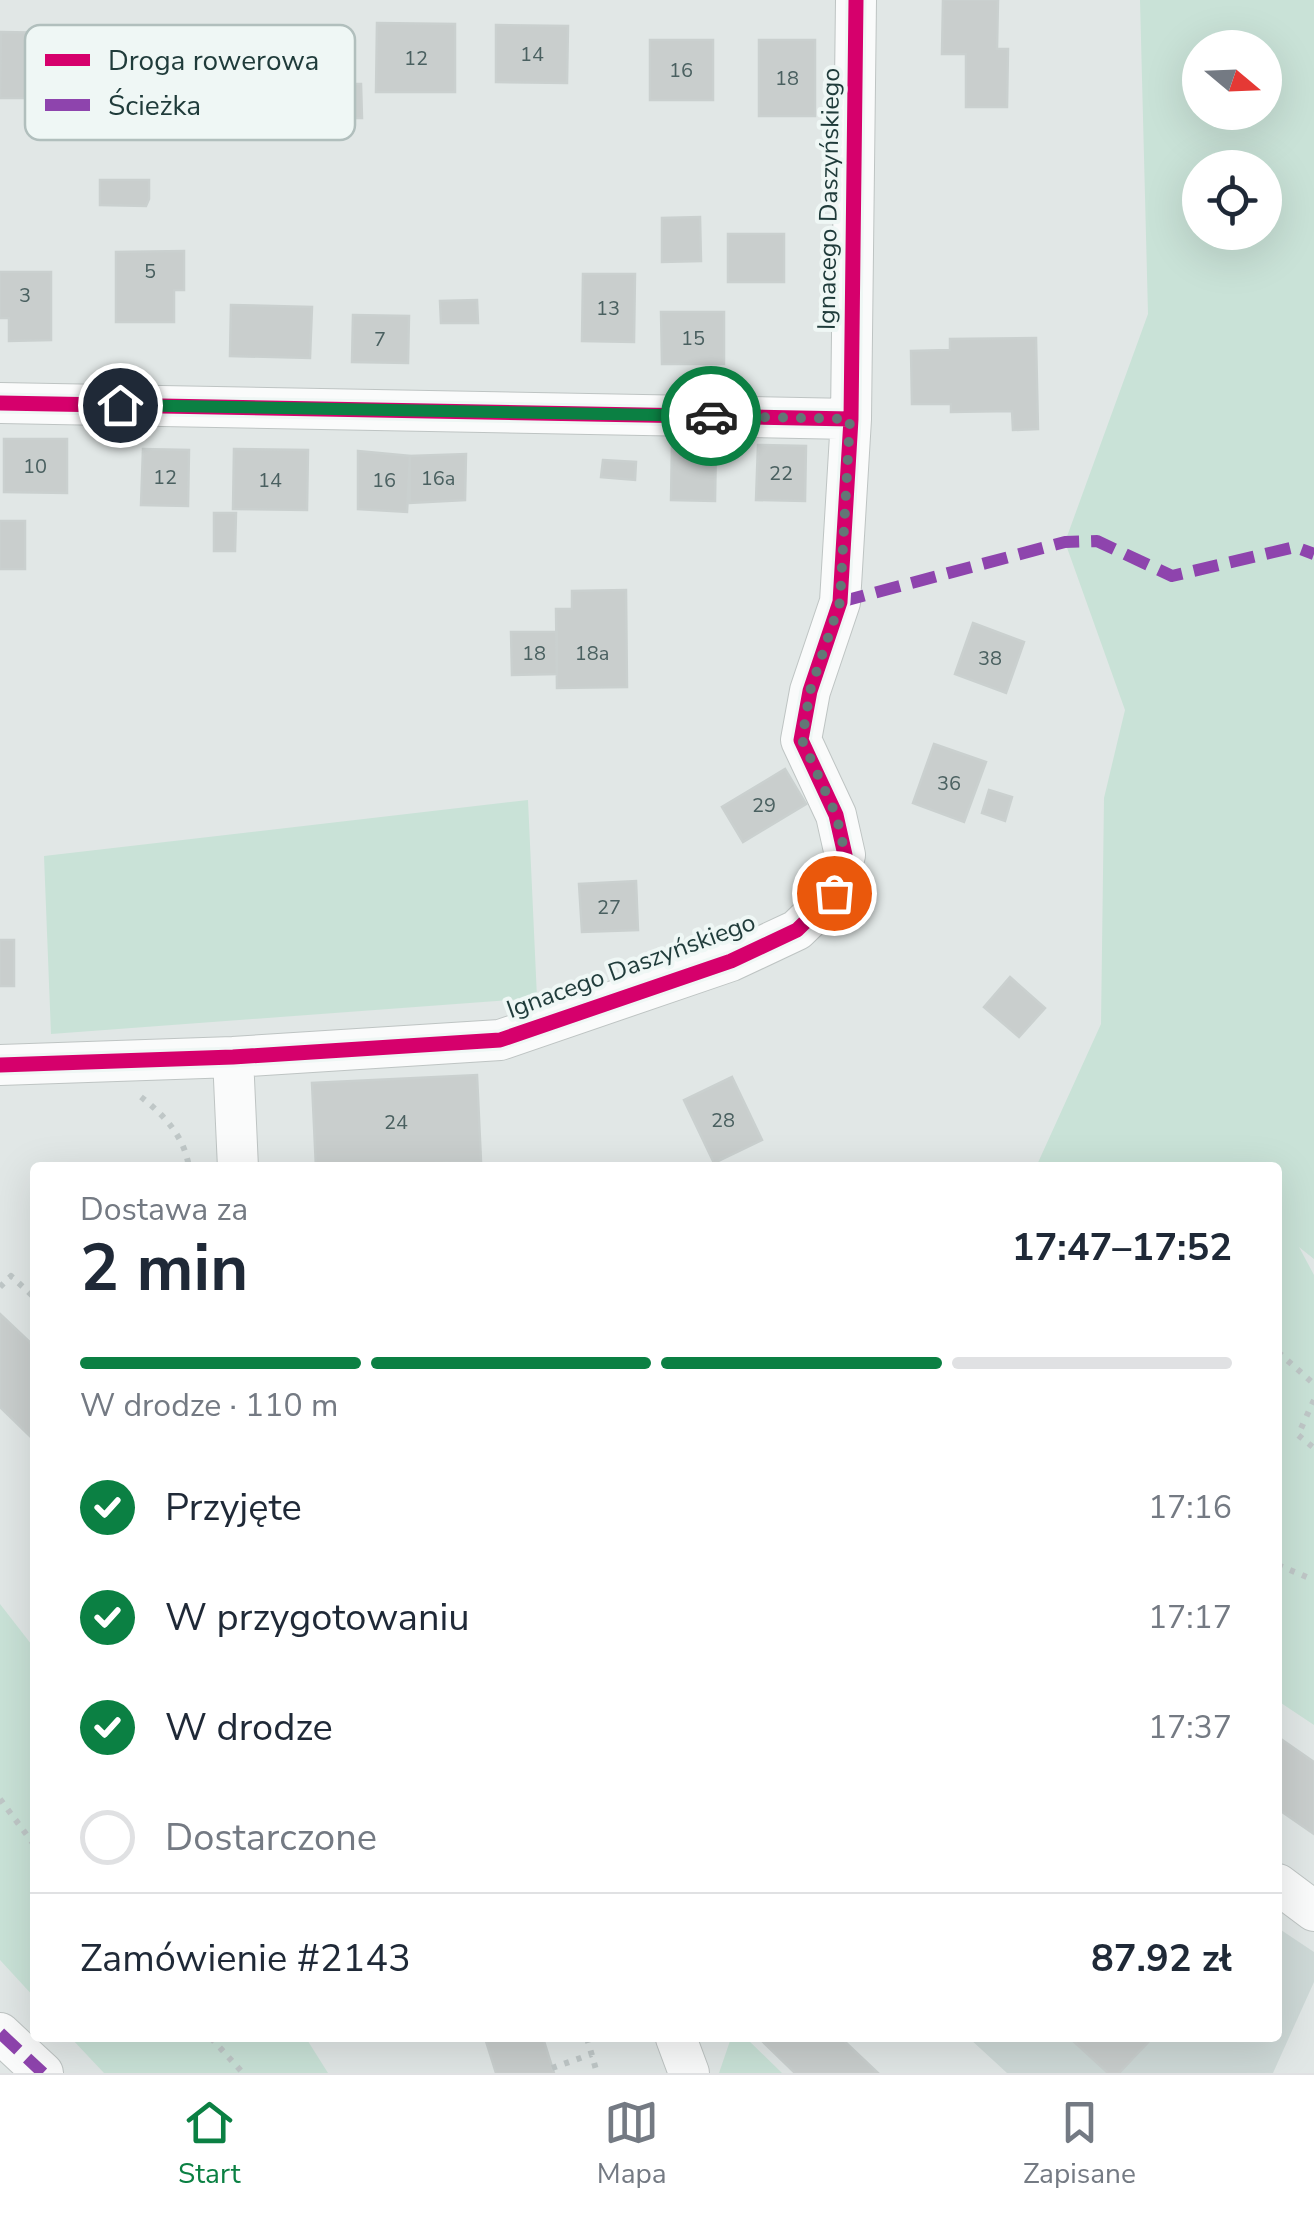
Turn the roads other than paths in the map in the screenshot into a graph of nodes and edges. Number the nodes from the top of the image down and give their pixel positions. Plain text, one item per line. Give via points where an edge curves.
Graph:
1 (856, 0) edge
2 (0, 403) edge
3 (850, 419) junction
4 (233, 1058) junction
5 (0, 1066) edge
6 (238, 1162) edge
7 (1282, 1887) edge
8 (1314, 1910) edge
9 (0, 2033) edge
10 (678, 2042) edge
11 (43, 2073) edge
12 (690, 2073) edge

1 - 3 street, Ignacego Daszyńskiego
2 - 3 street
3 - 4 street, Ignacego Daszyńskiego via 840,602 810,691 802,740 836,815 845,855 834,893 796,930 731,961 500,1040
4 - 5 street, Ignacego Daszyńskiego
4 - 6 street
7 - 8 street
9 - 11 street
10 - 12 street

